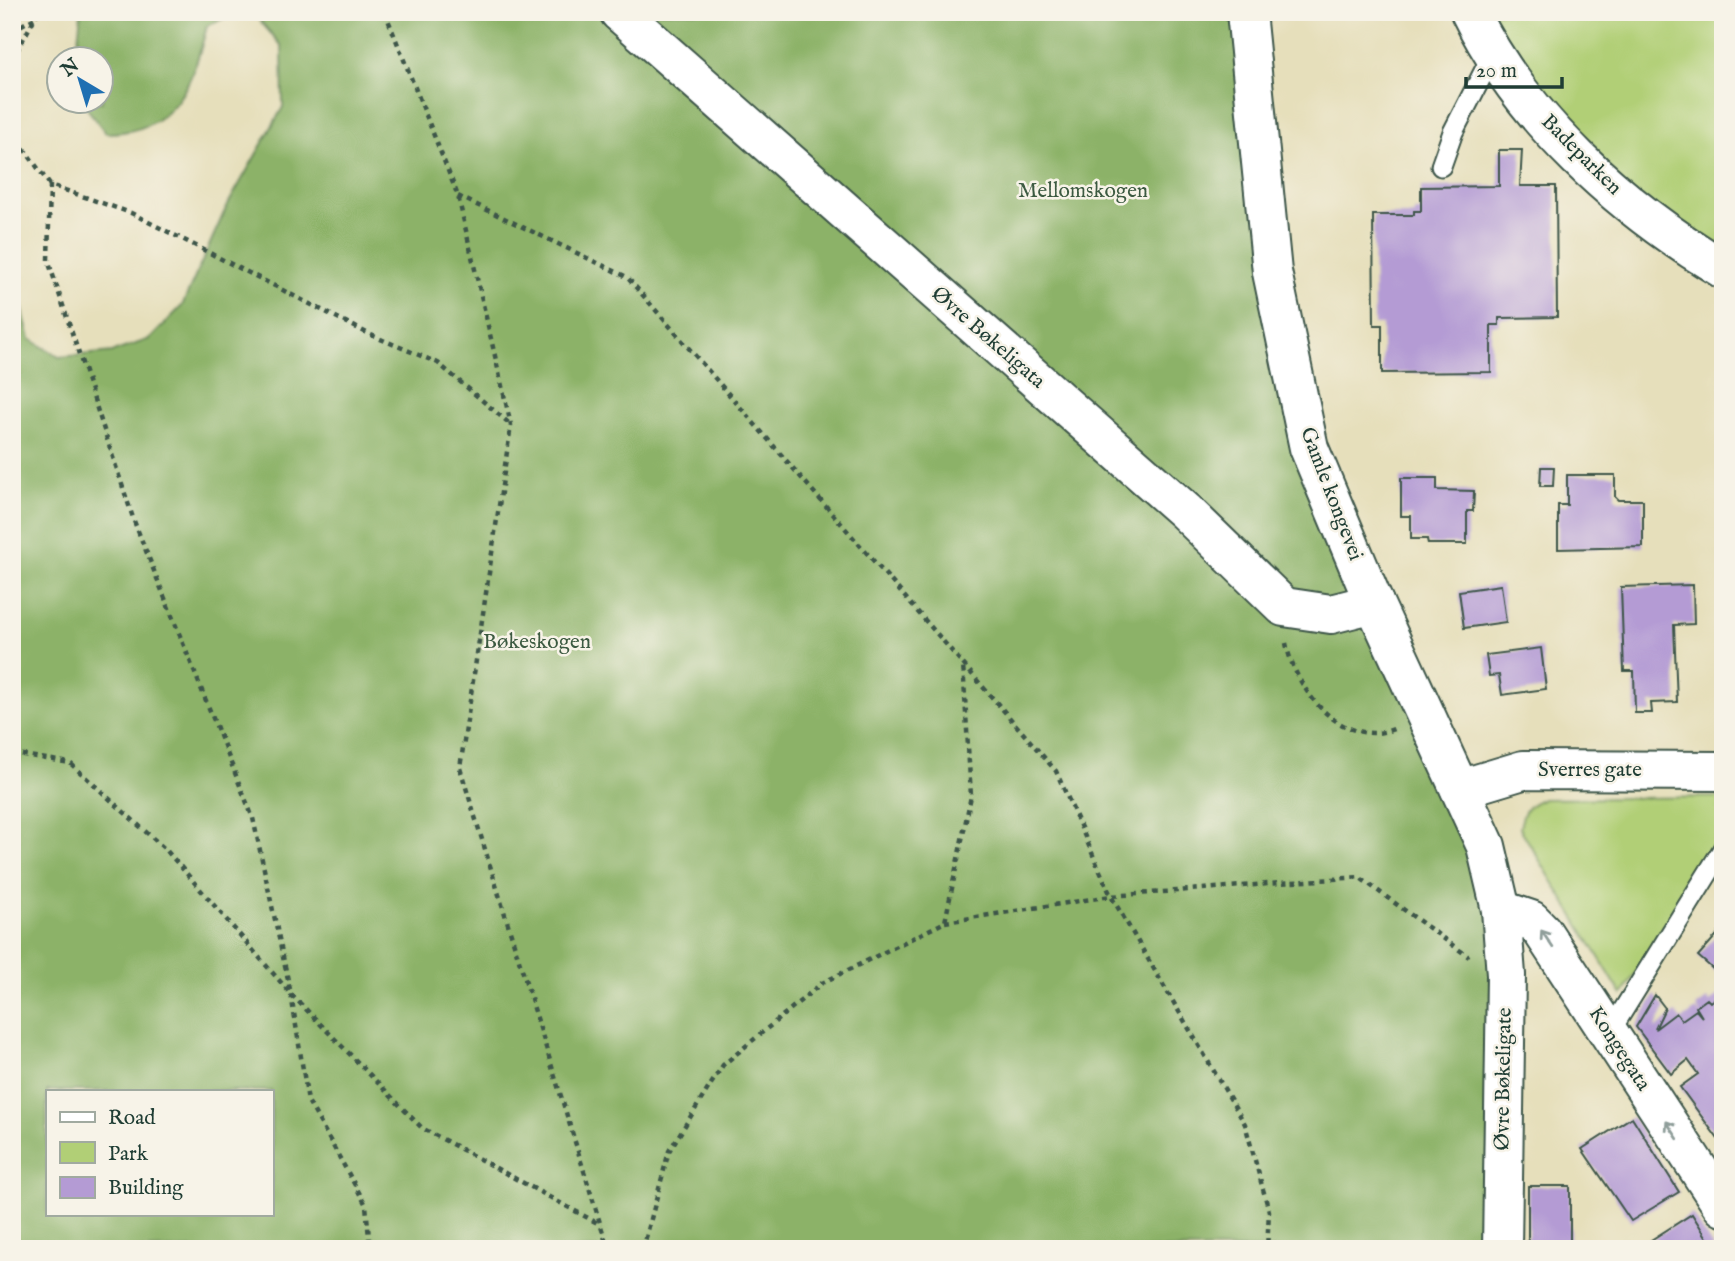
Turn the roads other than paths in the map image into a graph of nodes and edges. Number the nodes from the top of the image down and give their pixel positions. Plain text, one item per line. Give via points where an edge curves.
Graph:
1 (619, 12) edge
2 (1246, 12) edge
3 (1470, 12) edge
4 (1492, 56) junction
5 (1441, 166) dead end
6 (1723, 269) edge
7 (1374, 603) junction
8 (1723, 771) edge
9 (1460, 789) junction
10 (1723, 849) edge
11 (1500, 910) junction
12 (1609, 1033) junction
13 (1712, 1173) edge
14 (1723, 1207) edge
15 (1502, 1249) edge

1 - 7 street, Øvre Bøkeligata via 1185,512 1284,607 1331,614
2 - 7 street, Gamle kongevei via 1272,272 1309,448
3 - 4 street, Badeparken
4 - 5 lane
4 - 6 street, Badeparken via 1590,170 1671,238
7 - 9 street, Gamle kongevei
8 - 9 street, Sverres gate via 1523,770
9 - 11 street, Gamle kongevei via 1486,846
10 - 12 lane
12 -> 11 street, Kongegata via 1542,931 1531,920
11 - 15 street, Øvre Bøkeligate via 1506,975
13 -> 12 street, Kongegata
13 - 14 street, Kongegata

